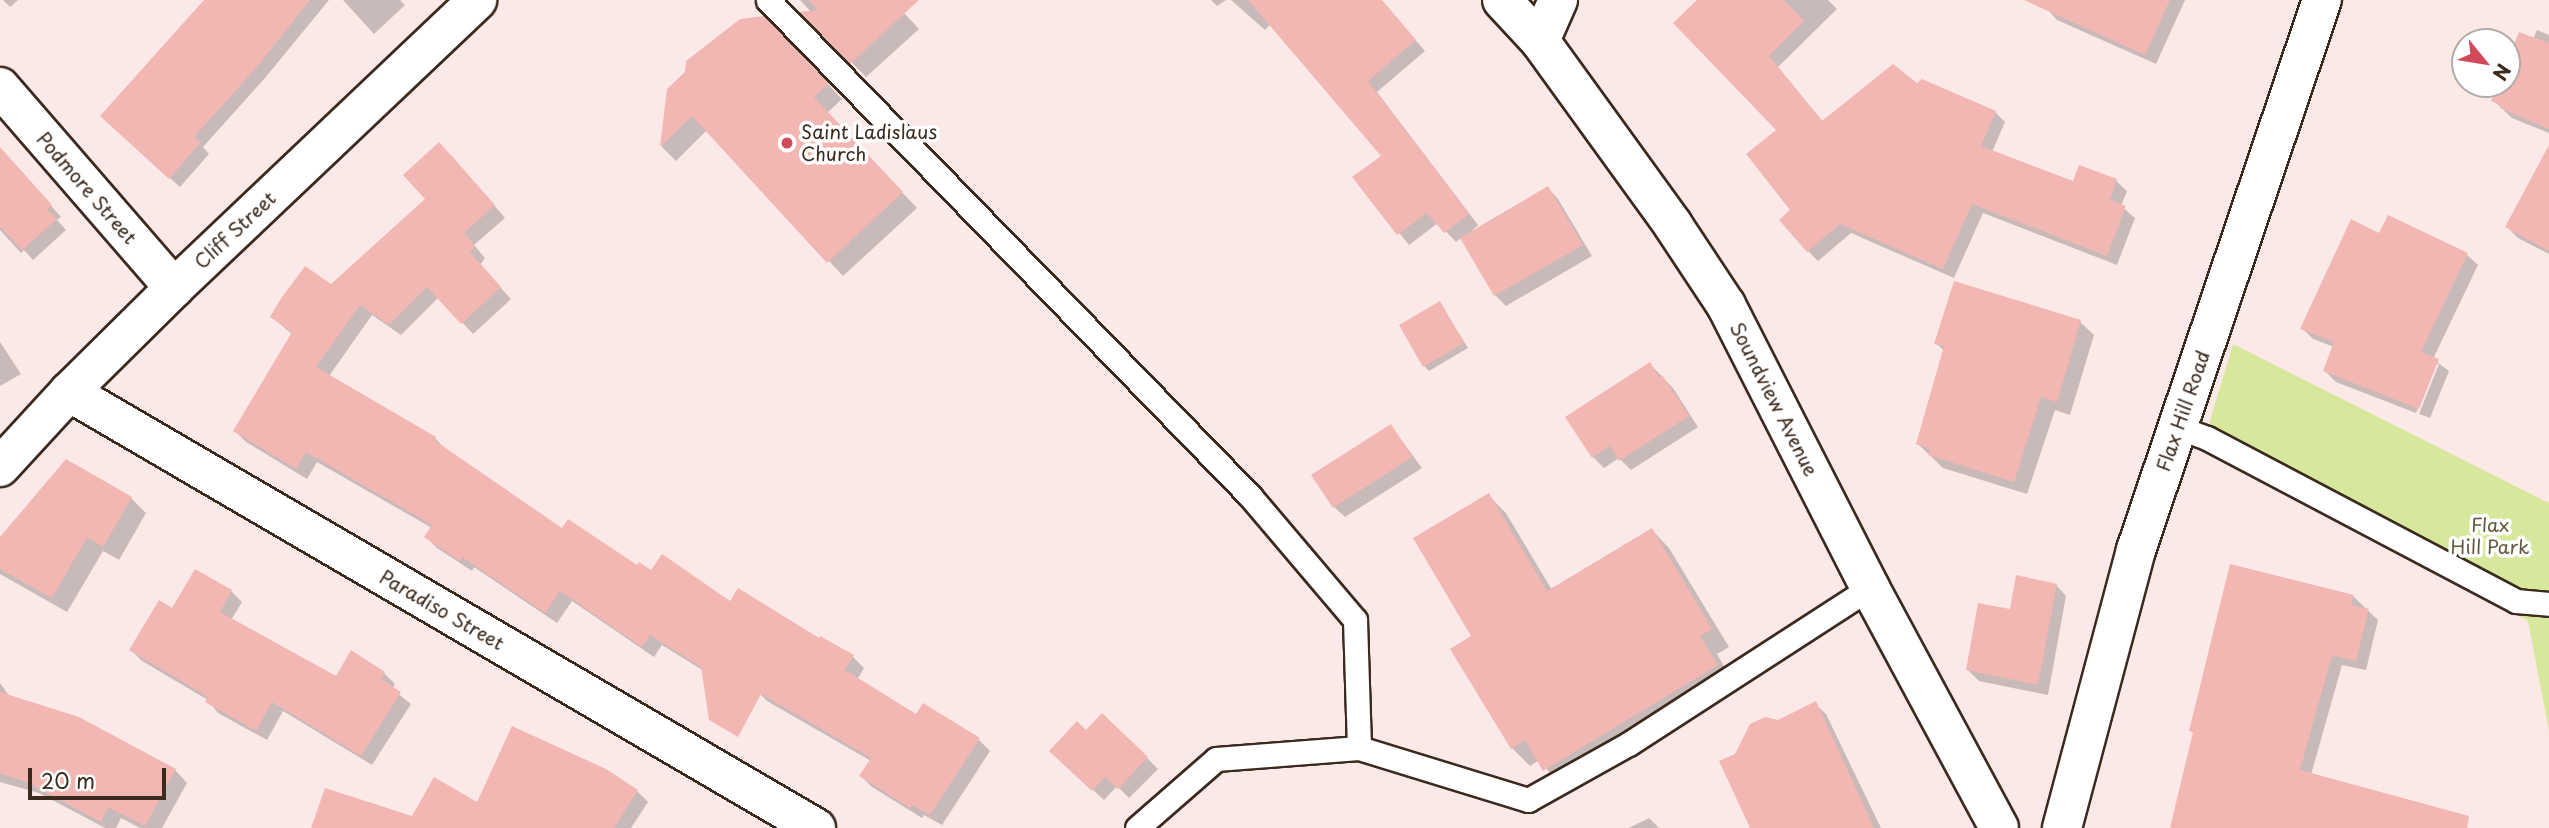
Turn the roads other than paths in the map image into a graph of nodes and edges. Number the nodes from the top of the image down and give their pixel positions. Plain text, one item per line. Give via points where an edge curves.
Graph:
1 (477, 0) edge
2 (768, 0) edge
3 (1502, 0) edge
4 (1558, 0) edge
5 (2322, 0) edge
6 (1540, 41) junction
7 (0, 87) edge
8 (174, 288) junction
9 (69, 392) junction
10 (2178, 427) junction
11 (0, 467) edge
12 (1870, 588) junction
13 (2549, 604) edge
14 (1359, 748) junction
15 (816, 828) edge
16 (1137, 828) edge
17 (1999, 828) edge
18 (2062, 828) edge

1 - 8 street, Cliff Street
2 - 14 lane via 1250,496 1355,620
3 - 6 street, Soundview Avenue
4 - 6 street
5 - 10 street, Flax Hill Road
6 - 12 street, Soundview Avenue via 1674,225 1726,305
7 - 8 street, Podmore Street
8 - 9 street, Cliff Street
9 - 11 street, Cliff Street
9 - 15 street, Paradiso Street
10 - 13 lane via 2516,601
10 - 18 street, Flax Hill Road via 2136,550
12 - 14 lane via 1630,743 1528,800
12 - 17 street, Soundview Avenue
14 - 16 lane via 1216,759

